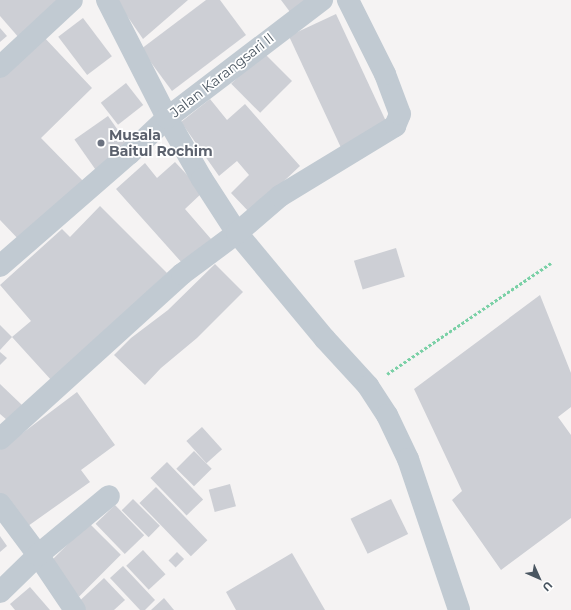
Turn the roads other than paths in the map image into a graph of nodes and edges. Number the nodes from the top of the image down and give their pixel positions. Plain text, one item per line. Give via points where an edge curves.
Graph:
1 (72, 0) edge
2 (108, 0) edge
3 (322, 0) edge
4 (348, 0) edge
5 (0, 67) edge
6 (166, 118) junction
7 (237, 233) junction
8 (0, 266) edge
9 (0, 439) edge
10 (109, 496) dead end
11 (0, 504) edge
12 (38, 555) junction
13 (0, 592) edge
14 (75, 610) edge
15 (459, 610) edge

1 - 5 street
2 - 6 street
3 - 6 street, Jalan Karangsari II
4 - 7 street via 385,74 400,114 395,126 280,196
6 - 7 street
6 - 8 street, Jalan Karangsari II via 129,154
7 - 9 street via 182,274
7 - 15 street via 325,339 368,386 386,415 408,459
10 - 12 street
11 - 12 street
12 - 13 street
12 - 14 street

